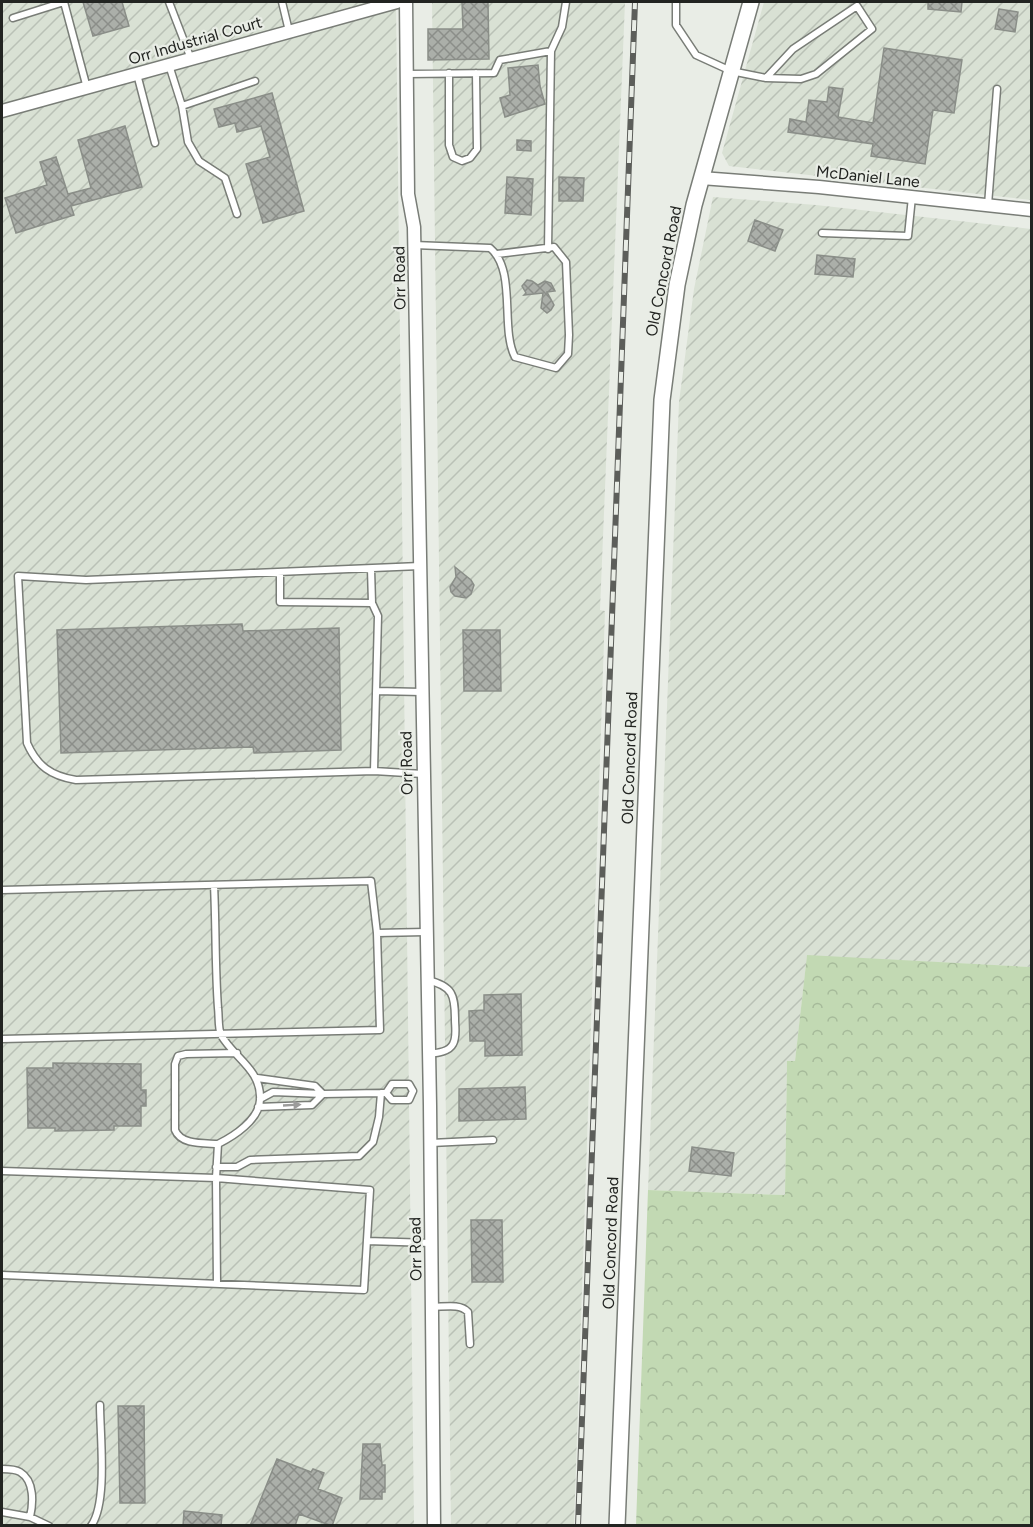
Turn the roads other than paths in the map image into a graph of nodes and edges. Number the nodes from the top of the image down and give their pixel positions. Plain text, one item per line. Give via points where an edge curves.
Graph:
1 (64, 2) edge
2 (169, 2) edge
3 (282, 2) edge
4 (397, 2) edge
5 (406, 2) edge
6 (566, 2) edge
7 (676, 2) edge
8 (751, 2) edge
9 (13, 18) dead end
10 (289, 31) junction
11 (551, 51) junction
12 (191, 59) junction
13 (169, 65) junction
14 (731, 70) junction
15 (449, 73) junction
16 (476, 73) junction
17 (137, 74) junction
18 (407, 74) junction
19 (766, 78) junction
20 (255, 81) dead end
21 (87, 88) junction
22 (997, 89) dead end
23 (182, 106) junction
24 (2, 111) edge
25 (155, 143) dead end
26 (701, 178) junction
27 (912, 197) junction
28 (988, 205) junction
29 (1032, 210) edge
30 (237, 214) dead end
31 (822, 233) dead end
32 (414, 245) junction
33 (548, 249) junction
34 (497, 254) junction
35 (421, 566) junction
36 (371, 569) junction
37 (280, 572) junction
38 (372, 603) junction
39 (376, 691) junction
40 (422, 692) junction
41 (374, 771) junction
42 (423, 774) junction
43 (214, 885) junction
44 (2, 890) edge
45 (425, 932) junction
46 (377, 933) junction
47 (426, 980) junction
48 (220, 1034) junction
49 (2, 1039) edge
50 (237, 1053) junction
51 (428, 1054) junction
52 (257, 1078) junction
53 (413, 1091) junction
54 (429, 1091) junction
55 (383, 1093) junction
56 (323, 1094) junction
57 (260, 1099) junction
58 (258, 1107) junction
59 (493, 1140) dead end
60 (430, 1143) junction
61 (218, 1144) junction
62 (216, 1167) junction
63 (2, 1170) edge
64 (216, 1178) junction
65 (367, 1241) junction
66 (432, 1243) junction
67 (2, 1275) edge
68 (218, 1284) junction
69 (432, 1307) junction
70 (470, 1344) dead end
71 (100, 1405) dead end
72 (2, 1469) edge
73 (2, 1512) edge
74 (30, 1517) junction
75 (49, 1526) edge
76 (91, 1526) edge
77 (434, 1526) edge
78 (617, 1526) edge

1 - 9 lane
1 - 21 lane
2 - 12 lane
3 - 10 lane
4 - 10 street, Orr Industrial Court
5 - 18 street, Orr Road
6 - 11 lane via 562,27
7 - 14 lane via 676,25 696,55
8 - 14 street, Old Concord Road
10 - 12 street, Orr Industrial Court
11 - 16 lane via 500,60 494,73
11 - 33 lane
12 - 13 street, Orr Industrial Court
13 - 17 street, Orr Industrial Court
13 - 23 lane
14 - 19 lane
14 - 26 street, Old Concord Road
15 - 16 lane
15 - 16 lane via 449,145 453,157 462,161 477,149
15 - 18 lane
17 - 21 street, Orr Industrial Court
17 - 25 lane
18 - 32 street, Orr Road via 408,194
19 - 19 lane via 793,49 857,6 872,29 816,74 801,79
20 - 23 lane
21 - 24 street, Orr Industrial Court
22 - 28 lane
23 - 30 lane via 188,142 199,161 225,178
26 - 27 street, McDaniel Lane
26 - 78 street, Old Concord Road via 677,285 662,400
27 - 28 street, McDaniel Lane
27 - 31 lane via 908,236
28 - 29 street, McDaniel Lane
32 - 34 lane via 490,248
32 - 35 street, Orr Road
33 - 34 lane
33 - 34 lane via 554,248 566,262 568,354 556,368 515,357 510,346 507,293
35 - 36 lane
35 - 40 street, Orr Road
36 - 37 lane
36 - 38 lane
37 - 38 lane via 280,602
37 - 41 lane via 86,580 18,576 27,743 33,757 60,777 76,780
38 - 39 lane via 378,616
39 - 40 lane
39 - 41 lane
40 - 42 street, Orr Road
41 - 42 lane
42 - 45 street, Orr Road
43 - 44 lane
43 - 46 lane via 371,880
43 - 48 lane
45 - 46 lane
45 - 47 street, Orr Road
46 - 48 lane via 380,1030
47 - 51 street, Orr Road
47 - 51 lane via 442,984 455,1001 453,1044 446,1051
48 - 49 lane
48 - 50 lane
50 - 52 lane
50 - 61 lane via 186,1054 178,1056 175,1064 177,1136 186,1141
51 - 54 street, Orr Road
52 - 56 lane via 315,1086
52 - 57 lane
53 - 54 lane
53 - 55 lane via 409,1084 392,1084
53 - 55 lane via 409,1100 392,1100
54 - 60 street, Orr Road
55 - 56 lane
55 - 62 lane via 373,1142 359,1156 250,1160 237,1167
56 - 57 lane via 273,1092
58 -> 56 lane via 312,1104
57 - 58 lane
58 - 61 lane via 238,1131
59 - 60 lane
60 - 66 street, Orr Road
61 - 62 lane
62 - 64 lane
63 - 64 lane
64 - 65 lane via 370,1190
64 - 68 lane
65 - 66 lane
65 - 68 lane via 364,1290
66 - 69 street, Orr Road
67 - 68 lane
69 - 70 lane via 466,1308
69 - 77 street, Orr Road
71 - 76 lane via 101,1501
72 - 74 lane via 24,1475 33,1499
73 - 74 lane
74 - 75 lane

